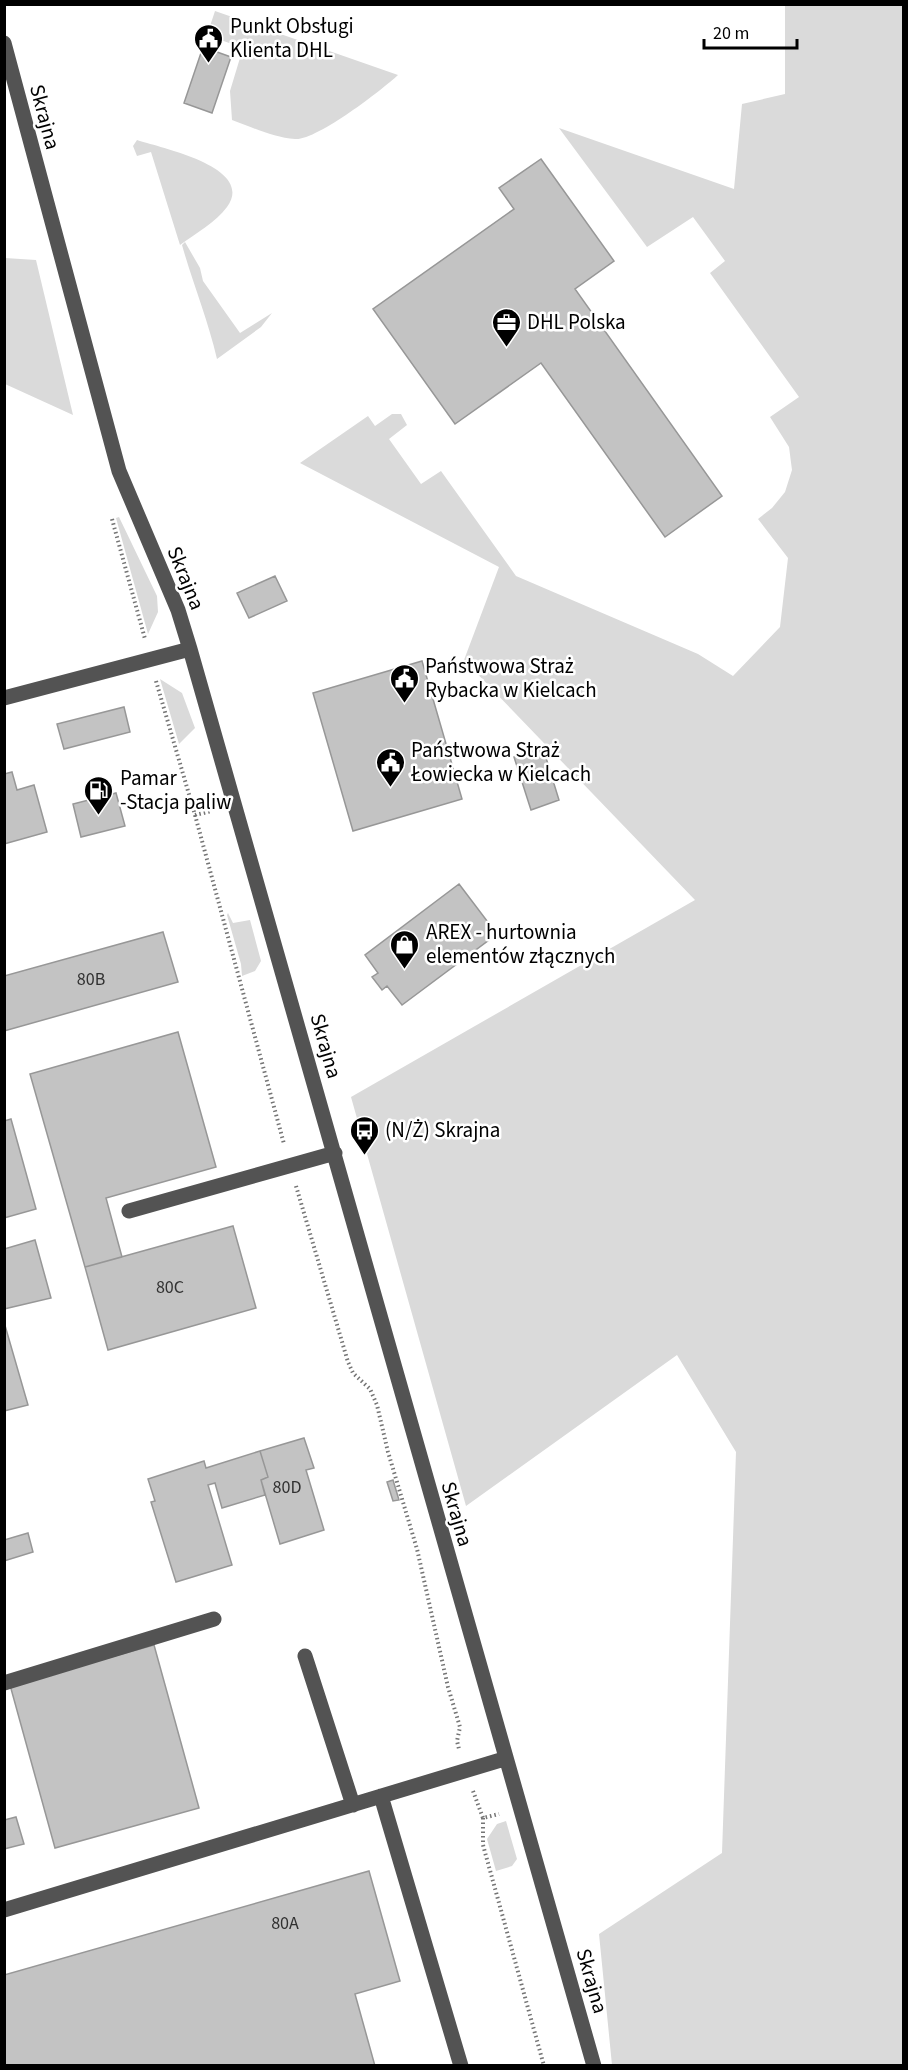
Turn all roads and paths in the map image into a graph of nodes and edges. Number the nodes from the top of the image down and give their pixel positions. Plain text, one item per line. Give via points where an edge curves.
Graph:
1 (4, 43) edge
2 (190, 650) junction
3 (4, 698) edge
4 (195, 815) dead end
5 (335, 1153) junction
6 (290, 1166) junction
7 (129, 1211) dead end
8 (214, 1619) dead end
9 (305, 1656) dead end
10 (4, 1683) edge
11 (504, 1759) junction
12 (466, 1770) junction
13 (381, 1796) junction
14 (352, 1805) junction
15 (502, 1813) dead end
16 (483, 1818) junction
17 (4, 1910) edge
18 (461, 2066) edge
19 (544, 2066) edge
20 (594, 2066) edge

1 - 2 street, Skrajna via 119,471 178,610
2 - 3 street
2 - 5 street, Skrajna
4 - 6 path
5 - 6 street
5 - 11 street, Skrajna
6 - 7 street
6 - 12 path via 348,1362 353,1373 370,1389 377,1405 417,1549 460,1727 457,1741
8 - 10 street
9 - 14 street
11 - 12 street
11 - 20 street, Skrajna
12 - 13 street
12 - 16 path
13 - 14 street
13 - 18 street
14 - 17 street
15 - 16 path
16 - 19 path via 483,1845

